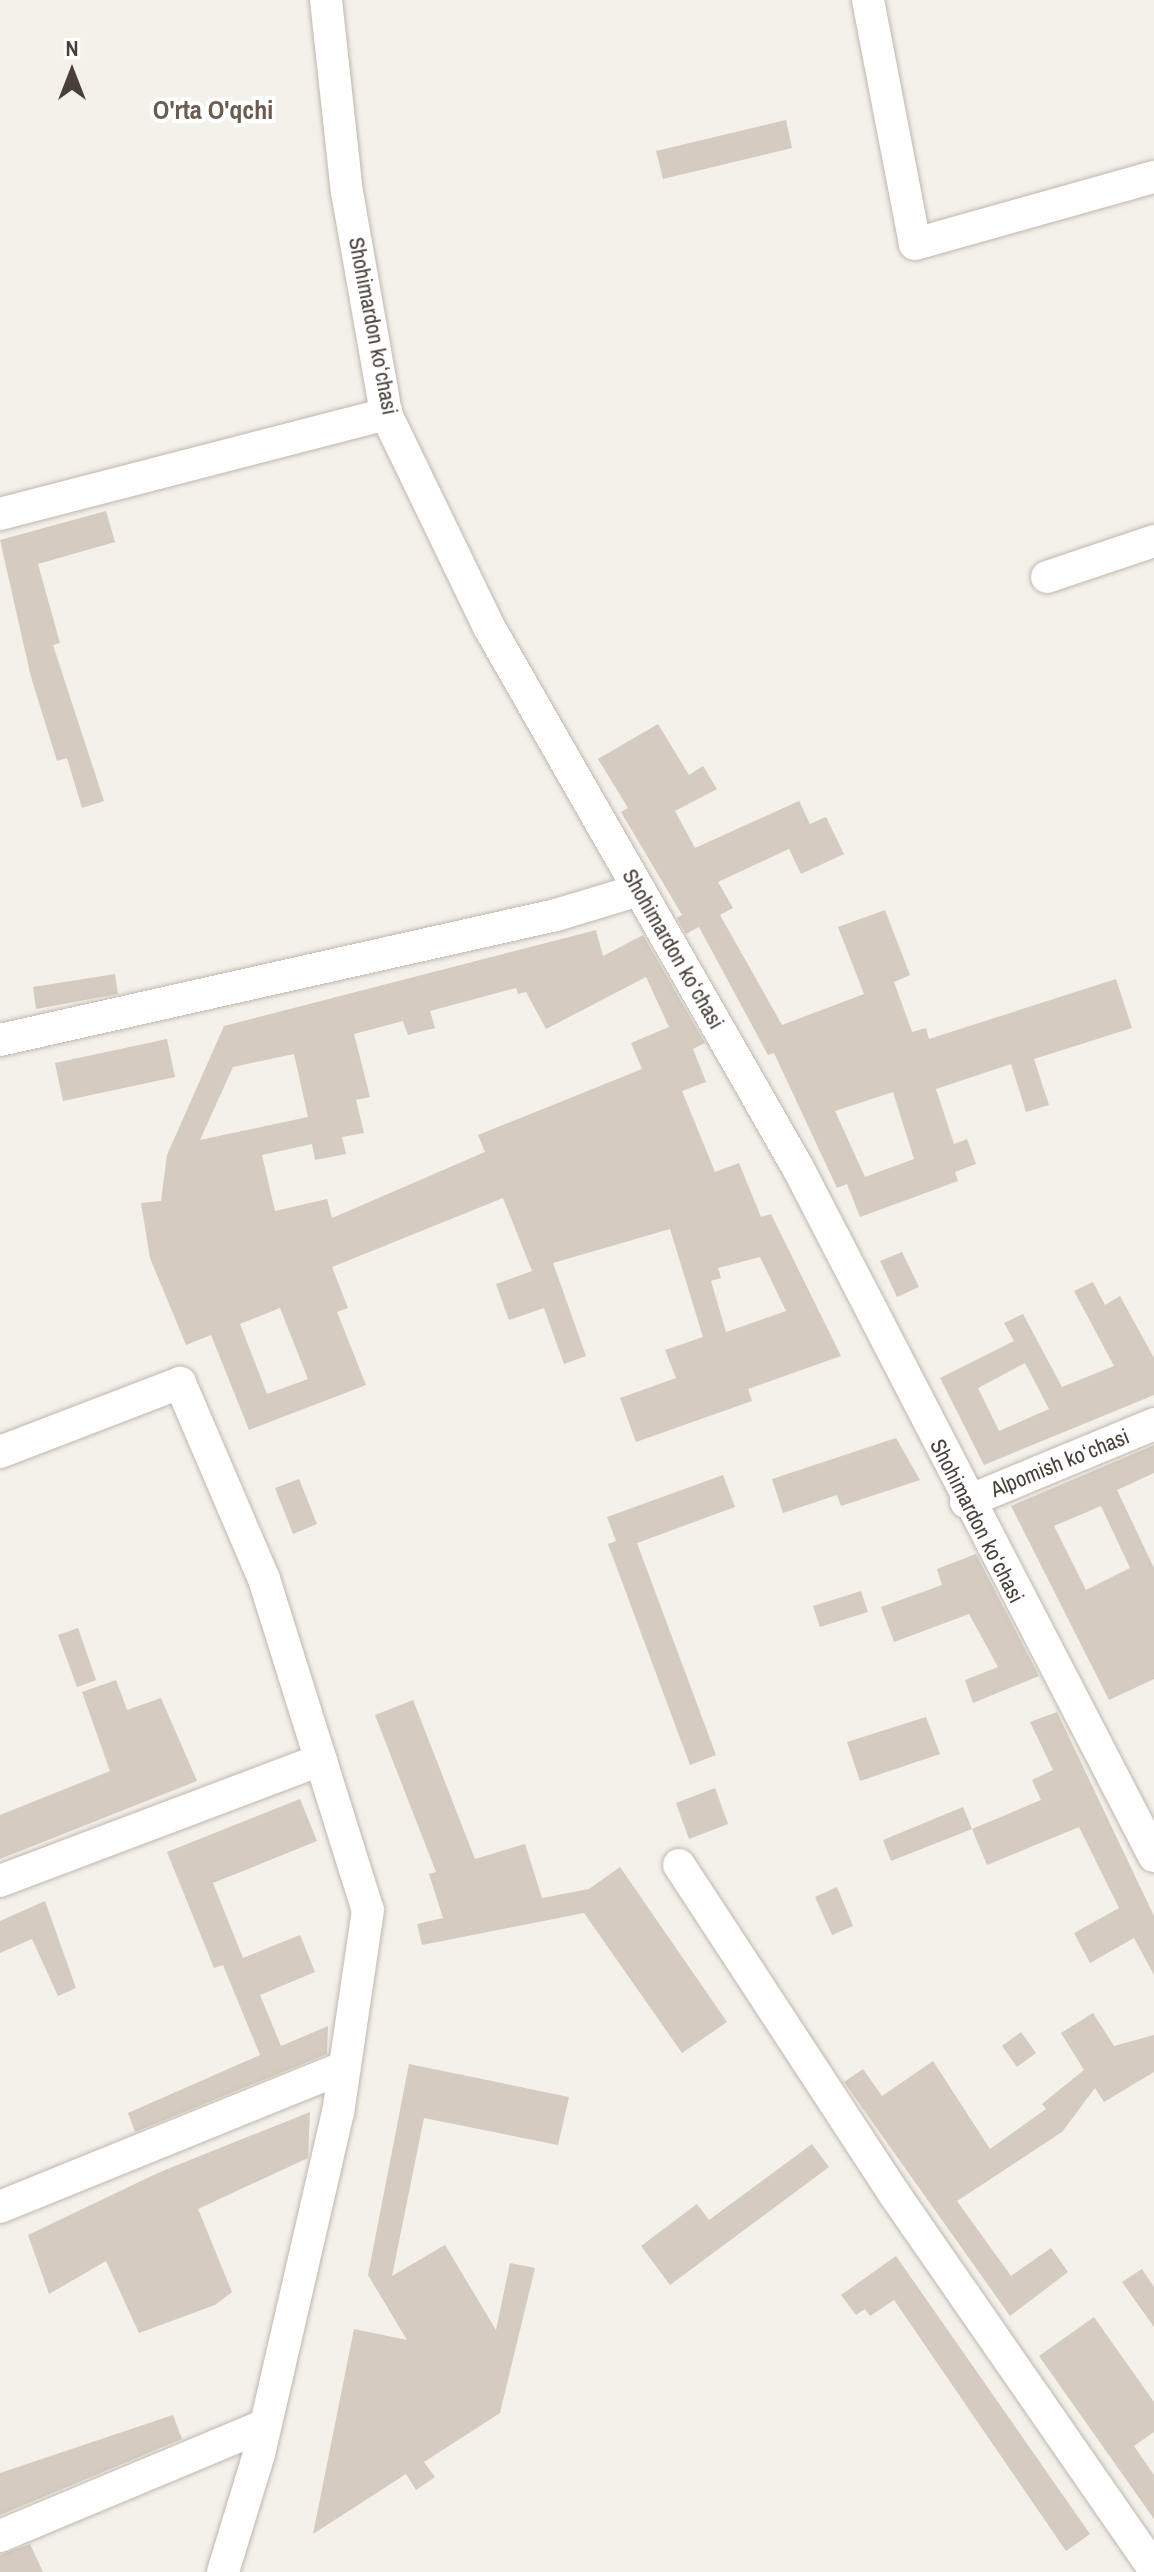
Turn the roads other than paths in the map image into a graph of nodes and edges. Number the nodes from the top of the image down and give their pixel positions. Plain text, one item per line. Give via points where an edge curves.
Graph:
1 (326, 0) edge
2 (868, 0) edge
3 (1154, 177) edge
4 (386, 414) junction
5 (0, 514) edge
6 (1154, 541) edge
7 (1047, 577) dead end
8 (639, 890) junction
9 (0, 1040) edge
10 (1154, 1424) edge
11 (0, 1452) edge
12 (966, 1502) junction
13 (321, 1760) junction
14 (1154, 1856) edge
15 (679, 1865) dead end
16 (0, 1881) edge
17 (345, 2067) junction
18 (0, 2207) edge
19 (265, 2425) junction
20 (0, 2536) edge
21 (1154, 2569) edge
22 (223, 2572) edge

1 - 4 street, Shohimardon koʻchasi via 347,192
2 - 3 street via 915,244
4 - 5 street
4 - 8 street, Shohimardon koʻchasi via 489,627
6 - 7 street
8 - 9 street via 556,915
8 - 12 street, Shohimardon koʻchasi via 797,1166
10 - 12 street, Alpomish koʻchasi
11 - 13 street via 180,1383 264,1579
12 - 14 street, Shohimardon koʻchasi
13 - 16 street
13 - 17 street via 368,1910
15 - 21 street via 895,2195
17 - 18 street
17 - 19 street
19 - 20 street
19 - 22 street

